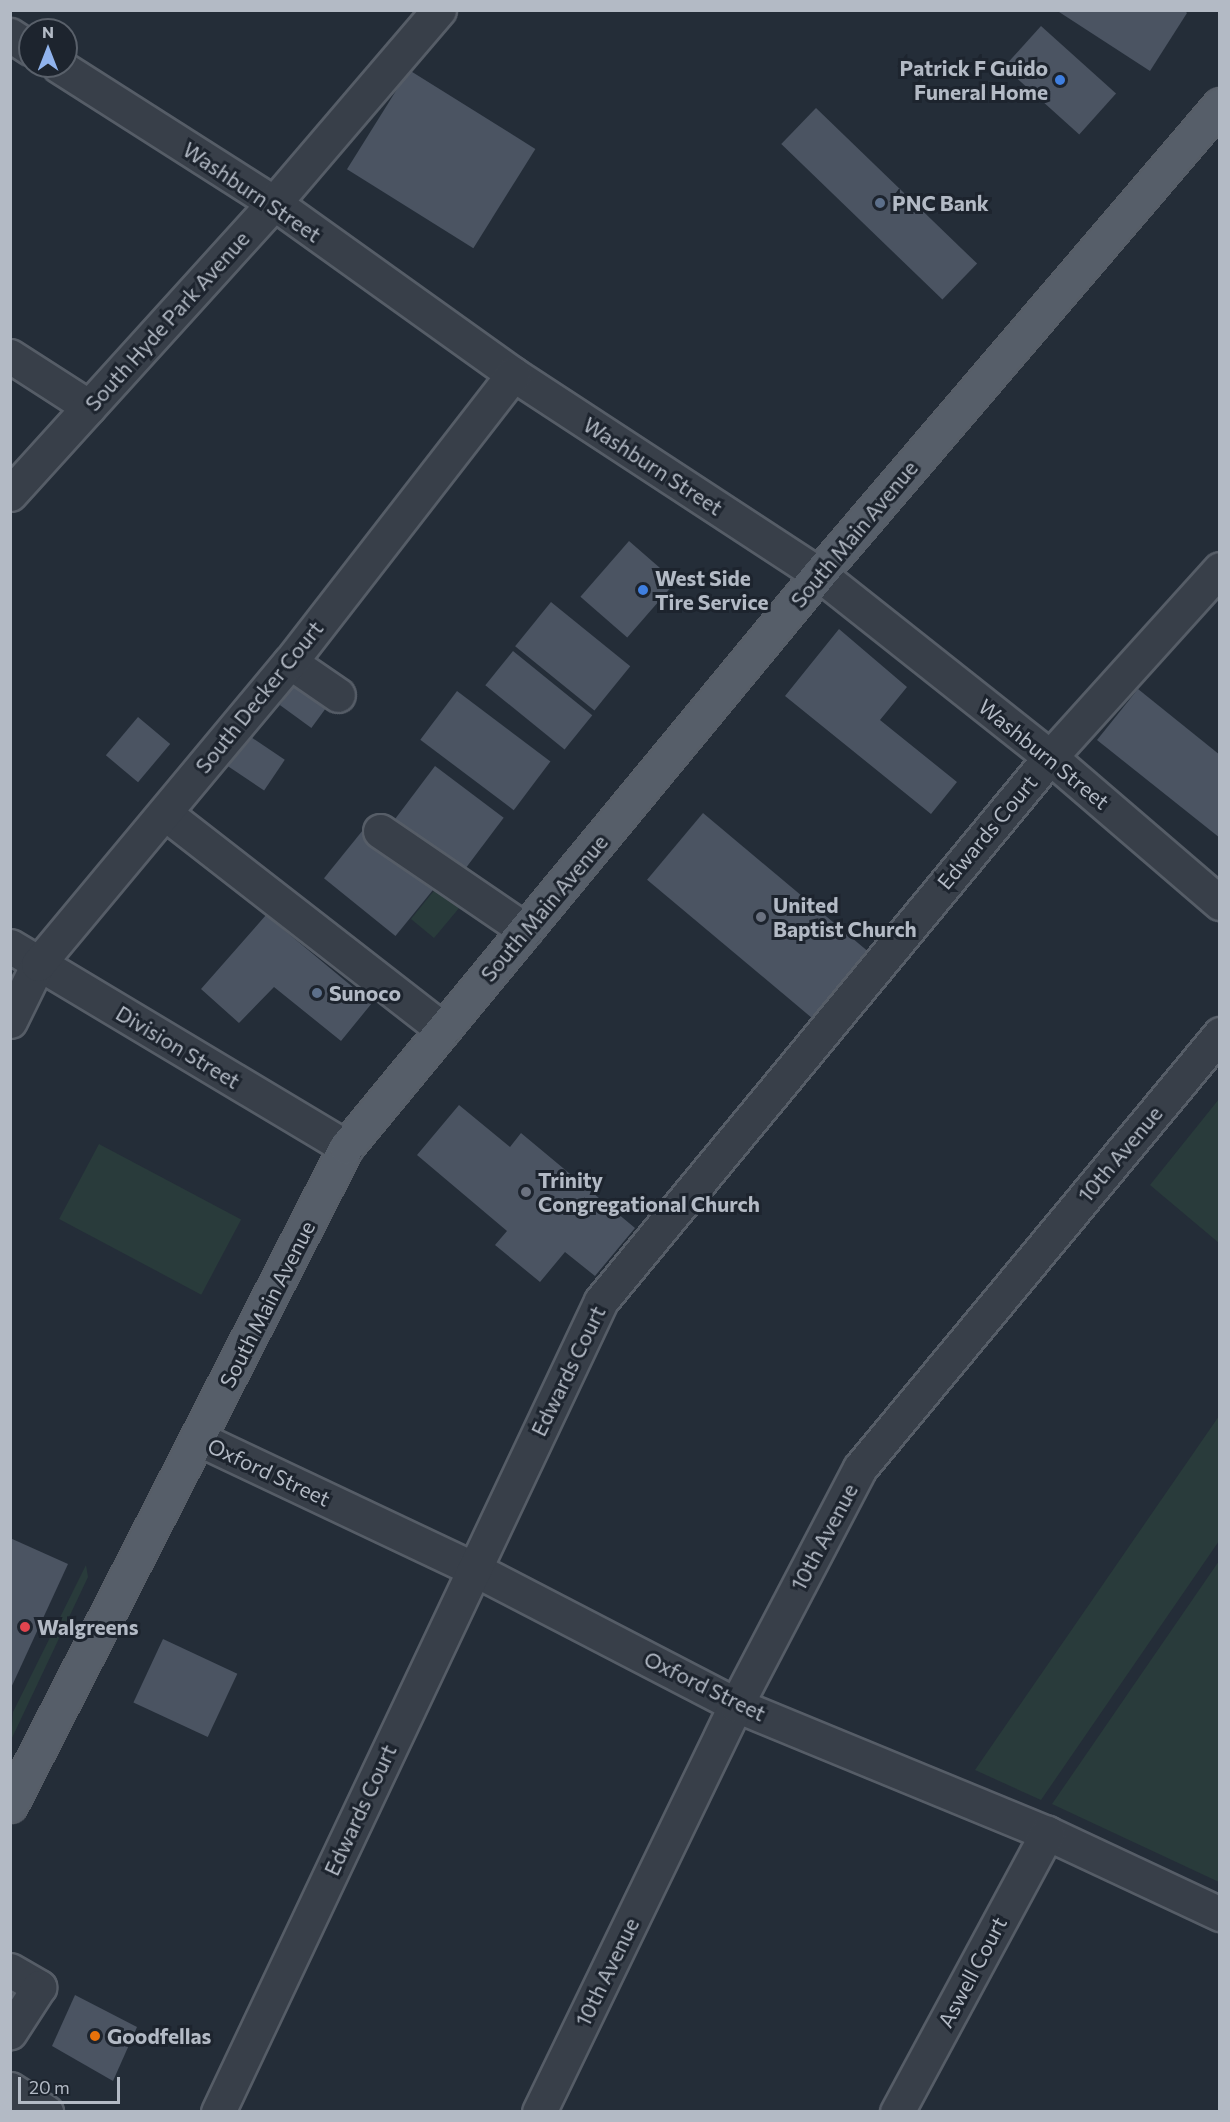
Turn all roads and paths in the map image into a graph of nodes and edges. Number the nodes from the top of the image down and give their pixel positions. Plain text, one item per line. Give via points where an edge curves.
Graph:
1 (439, 10) edge
2 (78, 78) edge
3 (1220, 105) edge
4 (274, 204) junction
5 (10, 356) edge
6 (513, 374) junction
7 (89, 407) junction
8 (10, 494) edge
9 (1220, 569) edge
10 (819, 574) junction
11 (290, 662) junction
12 (338, 695) dead end
13 (1050, 757) junction
14 (166, 814) junction
15 (380, 831) dead end
16 (1220, 903) edge
17 (525, 930) junction
18 (10, 946) edge
19 (38, 964) junction
20 (10, 1021) edge
21 (443, 1030) junction
22 (1220, 1034) edge
23 (346, 1147) junction
24 (199, 1439) junction
25 (474, 1569) junction
26 (736, 1705) junction
27 (10, 1805) edge
28 (1047, 1833) junction
29 (1220, 1914) edge
30 (10, 1970) edge
31 (10, 2032) edge
32 (10, 2089) edge
33 (46, 2112) edge
34 (218, 2112) edge
35 (539, 2112) edge
36 (897, 2112) edge

1 - 4 street, South Hyde Park Avenue
2 - 4 street, Washburn Street
3 - 10 main road, South Main Avenue
4 - 6 street, Washburn Street
4 - 7 street, South Hyde Park Avenue
5 - 7 street
6 - 10 street, Washburn Street
6 - 11 street, South Decker Court
7 - 8 street, South Hyde Park Avenue
9 - 13 street, Edwards Court
10 - 13 street, Washburn Street
10 - 17 main road, South Main Avenue
11 - 12 street
11 - 14 street, South Decker Court
13 - 16 street, Washburn Street
13 - 25 street, Edwards Court via 601,1301
14 - 19 street, South Decker Court
14 - 21 street
15 - 17 street
17 - 21 main road, South Main Avenue
18 - 19 street, Division Street
19 - 20 street, South Decker Court
19 - 23 street, Division Street
21 - 23 main road, South Main Avenue
22 - 26 street, 10th Avenue via 860,1468
23 - 24 main road, South Main Avenue
24 - 25 street, Oxford Street
24 - 27 main road, South Main Avenue
25 - 26 street, Oxford Street
25 - 34 street, Edwards Court
26 - 28 street, Oxford Street
26 - 35 street, 10th Avenue
28 - 29 street, Oxford Street
28 - 36 street, Aswell Court
30 - 31 street via 39,1987
32 - 33 street

